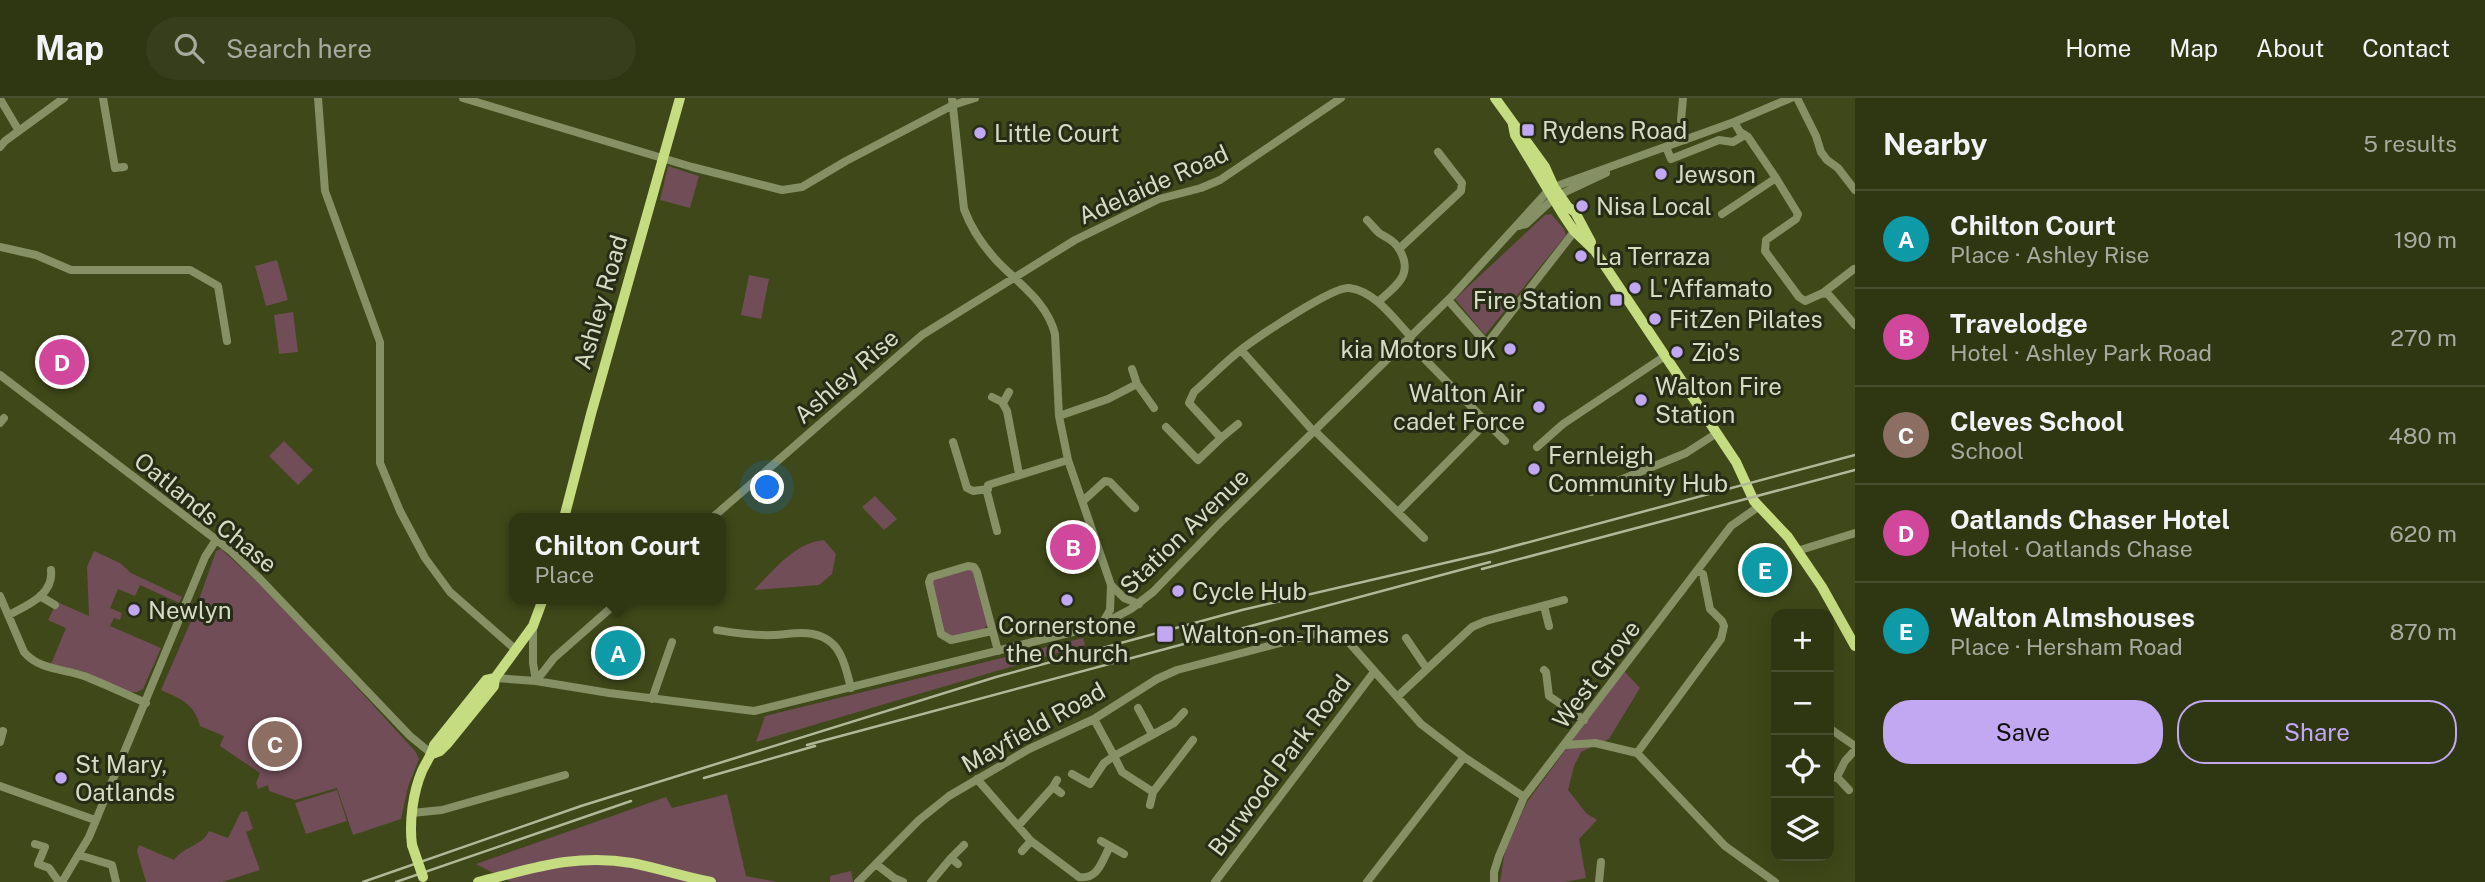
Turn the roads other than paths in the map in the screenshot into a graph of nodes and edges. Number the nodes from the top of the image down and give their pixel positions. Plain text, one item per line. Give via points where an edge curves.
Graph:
1 (64, 98) edge
2 (103, 98) edge
3 (318, 98) edge
4 (463, 98) edge
5 (680, 98) edge
6 (975, 98) edge
7 (1341, 98) edge
8 (1494, 98) edge
9 (1683, 98) edge
10 (1791, 98) edge
11 (1797, 98) edge
12 (0, 99) edge
13 (953, 102) edge
14 (1734, 122) junction
15 (19, 131) junction
16 (1745, 135) junction
17 (1685, 140) junction
18 (0, 147) edge
19 (1666, 147) junction
20 (1438, 152) dead end
21 (662, 158) junction
22 (124, 167) dead end
23 (1776, 178) junction
24 (1855, 190) edge
25 (1554, 193) junction
26 (1722, 215) dead end
27 (1367, 220) dead end
28 (1578, 227) junction
29 (0, 247) edge
30 (1399, 249) junction
31 (1854, 269) edge
32 (1015, 278) junction
33 (1823, 293) junction
34 (1448, 300) junction
35 (1378, 302) junction
36 (1855, 324) edge
37 (1409, 339) junction
38 (227, 341) dead end
39 (1241, 350) junction
40 (1665, 356) junction
41 (1132, 369) dead end
42 (0, 375) edge
43 (1137, 384) junction
44 (1009, 393) dead end
45 (992, 397) dead end
46 (1003, 404) junction
47 (1154, 408) dead end
48 (1059, 416) junction
49 (1486, 423) junction
50 (1238, 424) dead end
51 (1166, 427) dead end
52 (1315, 431) junction
53 (1717, 433) junction
54 (1221, 438) junction
55 (1505, 441) dead end
56 (953, 442) dead end
57 (1537, 447) dead end
58 (1068, 460) junction
59 (1019, 474) junction
60 (988, 489) junction
61 (1591, 492) dead end
62 (1083, 501) junction
63 (1758, 507) junction
64 (1135, 508) dead end
65 (1398, 512) junction
66 (565, 513) edge
67 (718, 513) edge
68 (997, 531) dead end
69 (1855, 533) edge
70 (1424, 538) dead end
71 (216, 540) junction
72 (1797, 551) junction
73 (51, 570) dead end
74 (1698, 570) junction
75 (1111, 585) junction
76 (0, 596) edge
77 (40, 596) junction
78 (1564, 600) dead end
79 (541, 604) edge
80 (615, 604) edge
81 (1139, 604) junction
82 (55, 605) dead end
83 (1544, 606) junction
84 (1830, 609) edge
85 (9, 615) junction
86 (1834, 616) edge
87 (1103, 623) junction
88 (533, 626) junction
89 (1549, 626) dead end
90 (718, 629) dead end
91 (992, 631) junction
92 (1406, 638) dead end
93 (672, 642) dead end
94 (1855, 646) edge
95 (515, 649) junction
96 (998, 651) junction
97 (1427, 669) junction
98 (1544, 670) dead end
99 (1374, 672) junction
100 (495, 678) junction
101 (536, 681) junction
102 (851, 688) junction
103 (1397, 697) junction
104 (652, 699) junction
105 (146, 703) junction
106 (1138, 708) dead end
107 (1184, 712) dead end
108 (1094, 719) junction
109 (1584, 720) junction
110 (4, 731) dead end
111 (1834, 732) edge
112 (1152, 734) junction
113 (1193, 740) dead end
114 (0, 742) edge
115 (1566, 745) junction
116 (1855, 748) edge
117 (1637, 753) junction
118 (432, 754) junction
119 (1114, 756) junction
120 (1464, 757) junction
121 (1072, 774) dead end
122 (565, 775) dead end
123 (1834, 776) edge
124 (1834, 778) edge
125 (977, 779) junction
126 (0, 786) edge
127 (1057, 787) dead end
128 (1849, 790) dead end
129 (1153, 793) junction
130 (1524, 797) junction
131 (1150, 805) dead end
132 (412, 813) junction
133 (95, 820) junction
134 (1018, 826) junction
135 (1031, 841) junction
136 (1101, 841) dead end
137 (35, 844) dead end
138 (964, 845) dead end
139 (1110, 846) junction
140 (1022, 852) dead end
141 (1124, 854) dead end
142 (79, 855) junction
143 (1601, 862) dead end
144 (876, 864) junction
145 (1374, 877) edge
146 (500, 879) edge
147 (424, 880) edge
148 (61, 882) edge
149 (116, 882) edge
150 (478, 882) edge
151 (711, 882) edge
152 (858, 882) edge
153 (903, 882) edge
154 (932, 882) edge
155 (1216, 882) edge
156 (1367, 882) edge
157 (1494, 882) edge
158 (1599, 882) edge
159 (1775, 882) edge

1 - 15 street
2 - 22 street via 115,168
3 - 95 street via 325,191 380,342 380,463 419,547 450,592
4 - 21 street
5 - 21 main road, Ashley Road
6 - 13 street
7 - 32 street, Adelaide Road via 1220,180 1159,198 1075,240
8 - 25 main road
9 - 17 street
10 - 14 street
11 - 24 street via 1826,160 1838,167
12 - 15 street
13 - 21 street via 802,187 782,190
13 - 32 street via 964,209 988,249
14 - 16 street
14 - 17 street
15 - 18 street
16 - 19 street via 1733,142 1719,139 1671,159
16 - 23 street
17 - 19 street
19 - 25 street
20 - 30 street via 1462,183 1461,191
21 - 66 main road, Ashley Road
23 - 26 street
23 - 33 street via 1798,214 1766,240 1765,251 1799,297 1805,301
25 - 28 main road
25 - 34 street, Station Avenue
27 - 30 street
28 - 34 street via 1489,341 1485,342
28 - 40 main road
29 - 38 street via 71,270 190,270 218,286
30 - 35 street via 1405,275
31 - 33 street
32 - 48 street via 1052,324
32 - 67 street, Ashley Rise via 922,335
33 - 36 street
34 - 37 street, Station Avenue
35 - 37 street
35 - 39 street via 1343,288
37 - 49 street
37 - 52 street, Station Avenue
39 - 52 street
39 - 54 street via 1189,403
40 - 53 main road
40 - 57 street via 1560,426
41 - 43 street
42 - 71 street, Oatlands Chase
43 - 47 street
43 - 48 street
44 - 46 street
45 - 46 street
46 - 59 street
48 - 58 street
49 - 55 street
49 - 65 street
50 - 54 street
51 - 54 street via 1198,460
52 - 65 street
52 - 81 street, Station Avenue
53 - 61 street via 1686,453
53 - 63 main road
56 - 60 street via 967,488
58 - 59 street
58 - 62 street
59 - 60 street via 995,481
60 - 68 street
62 - 64 street via 1105,481
62 - 75 street
63 - 72 main road via 1777,523
63 - 74 street, West Grove via 1731,526
65 - 70 street
69 - 72 street
71 - 105 street
71 - 118 street, Oatlands Chase
72 - 84 main road
73 - 77 street via 49,586
74 - 109 street, West Grove
74 - 117 street via 1703,574 1710,609 1722,621 1724,632
75 - 81 street
75 - 87 street via 1110,610
76 - 85 street
77 - 82 street
77 - 85 street
78 - 83 street
79 - 88 main road
80 - 101 street via 554,658
81 - 87 street, Station Avenue
83 - 89 street
83 - 97 street via 1480,624
85 - 105 street via 29,659
86 - 94 main road
87 - 96 street, Station Avenue
88 - 95 main road
88 - 101 street
90 - 102 street via 752,635 822,635 837,647
91 - 91 street via 945,638 931,577 974,568
91 - 96 street
92 - 97 street
93 - 104 street
95 - 100 main road
96 - 102 street, Station Avenue
97 - 103 street
98 - 109 street via 1549,696
99 - 103 street, Mayfield Road
99 - 108 street, Mayfield Road via 1341,636 1302,636 1177,670
99 - 155 street, Burwood Park Road
100 - 101 street, Station Avenue
100 - 118 main road via 486,680 434,745
101 - 104 street, Station Avenue
102 - 104 street, Station Avenue via 754,711
103 - 120 street, Mayfield Road via 1421,724
105 - 133 street
106 - 112 street
107 - 112 street
108 - 119 street
108 - 125 street, Mayfield Road via 1029,748
109 - 115 street, West Grove
110 - 114 street
111 - 116 street
112 - 119 street
113 - 129 street
115 - 117 street via 1595,743
115 - 130 street, West Grove
116 - 123 street
117 - 159 street via 1725,846
118 - 132 main road via 421,774
119 - 121 street via 1090,784
119 - 129 street via 1122,772
120 - 130 street, Mayfield Road
120 - 145 street
122 - 132 street via 442,810
124 - 128 street
125 - 134 street
125 - 144 street, Mayfield Road via 919,820
126 - 133 street
127 - 134 street
129 - 131 street
130 - 157 street, West Grove via 1499,856
132 - 147 main road, bridge via 412,845
133 - 142 street
134 - 135 street
135 - 139 street via 1079,877 1087,878 1094,875
135 - 140 street
136 - 139 street
137 - 148 street via 45,847 38,864
138 - 154 street
139 - 141 street
142 - 148 street
142 - 149 street via 111,865
143 - 158 street
144 - 152 street, Mayfield Road
144 - 153 street
145 - 156 street
146 - 150 main road
146 - 151 main road via 551,863 595,860 630,863

